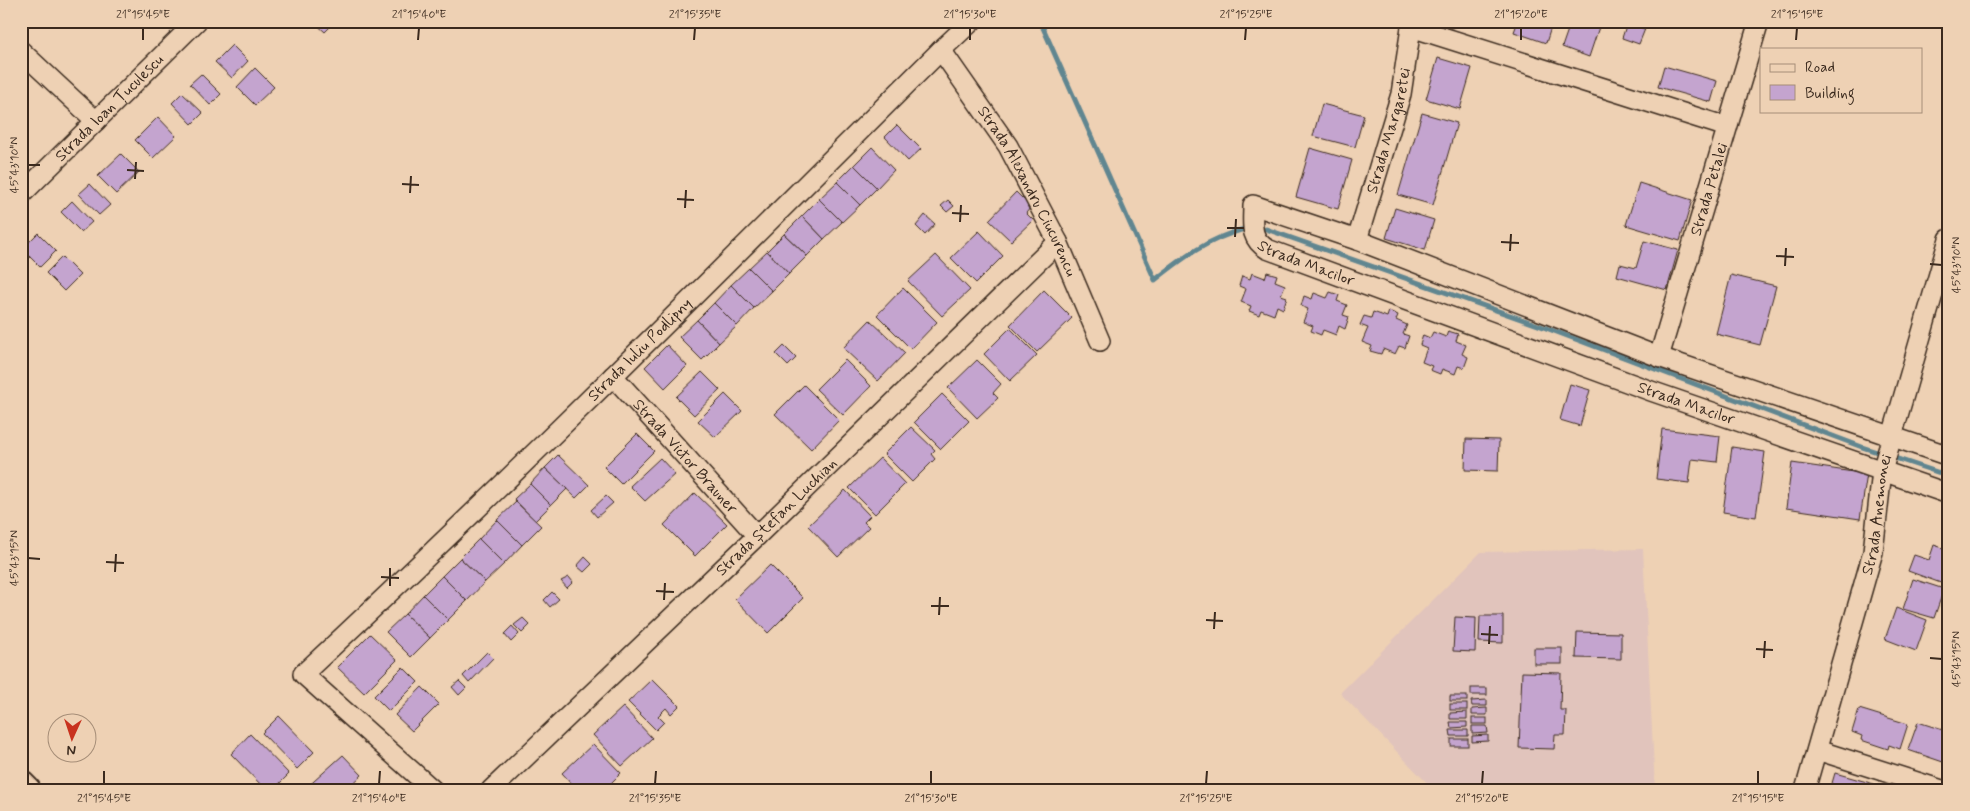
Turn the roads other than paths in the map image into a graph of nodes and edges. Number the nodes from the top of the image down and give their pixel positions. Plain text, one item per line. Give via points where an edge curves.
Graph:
1 (197, 21) edge
2 (972, 21) edge
3 (1759, 21) edge
4 (1411, 24) edge
5 (941, 50) junction
6 (21, 51) edge
7 (96, 121) junction
8 (1727, 127) junction
9 (21, 196) edge
10 (1949, 239) edge
11 (1357, 240) junction
12 (1058, 242) junction
13 (1100, 341) dead end
14 (1658, 357) junction
15 (613, 376) junction
16 (1892, 441) junction
17 (1949, 456) edge
18 (1883, 468) junction
19 (1949, 494) edge
20 (757, 536) junction
21 (1817, 750) junction
22 (21, 784) edge
23 (27, 790) edge
24 (433, 790) edge
25 (491, 790) edge
26 (1805, 790) edge
27 (1942, 790) edge

1 - 7 street, Strada Ioan Țuculescu
2 - 5 street, Strada Iuliu Podlipny
3 - 8 street, Strada Petalei
4 - 8 street
4 - 11 street, Strada Margaretei via 1401,94
5 - 12 street, Strada Alexandru Ciucurencu via 1008,146
5 - 15 street, Strada Iuliu Podlipny
6 - 7 street
7 - 9 street, Strada Ioan Țuculescu
8 - 14 street, Strada Petalei
10 - 16 street, Strada Anemonei
11 - 14 street, Strada Macilor
11 - 18 street, Strada Macilor via 1253,205 1254,237 1268,249 1651,391
12 - 13 street, Strada Alexandru Ciucurencu
12 - 20 street, Strada Ștefan Luchian
14 - 16 street, Strada Macilor
15 - 20 street, Strada Victor Brauner
15 - 24 street, Strada Iuliu Podlipny via 303,674
16 - 17 street, Strada Macilor
16 - 18 street, Strada Anemonei
18 - 19 street, Strada Macilor
18 - 21 street, Strada Anemonei via 1873,552
20 - 25 street, Strada Ștefan Luchian
21 - 26 street, Strada Anemonei
21 - 27 street
22 - 23 street

